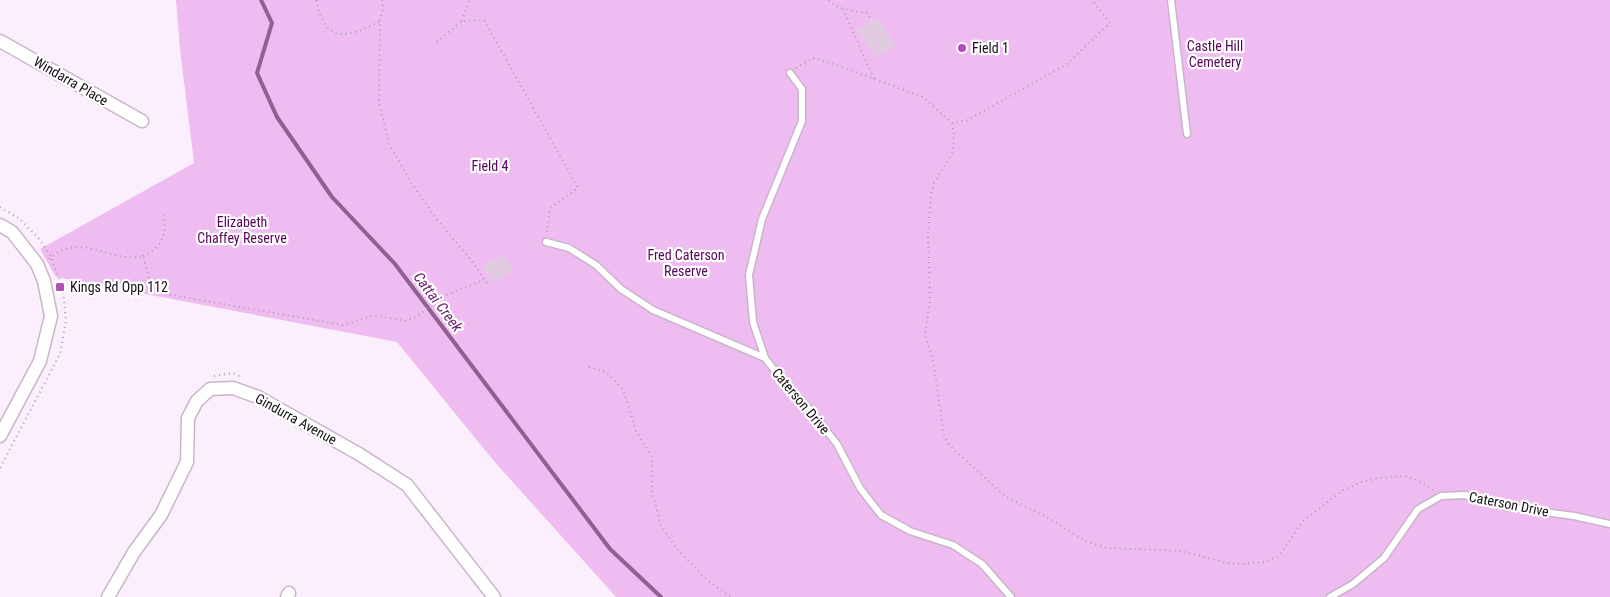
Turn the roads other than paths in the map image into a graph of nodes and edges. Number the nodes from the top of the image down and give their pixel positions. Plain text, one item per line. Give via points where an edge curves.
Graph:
1 (1171, 0) edge
2 (0, 41) edge
3 (790, 73) road end
4 (142, 121) dead end
5 (1187, 134) dead end
6 (0, 225) edge
7 (546, 242) road end
8 (765, 358) junction
9 (0, 436) edge
10 (1610, 524) edge
11 (108, 597) edge
12 (494, 597) edge
13 (1011, 597) edge
14 (1330, 597) edge

1 - 5 lane
2 - 4 street, Windarra Place
3 - 8 lane, Caterson Drive via 802,89 802,121 762,219 749,275 753,322
6 - 9 street via 12,232 37,264 51,316 40,361
7 - 8 lane via 569,248 653,310
8 - 13 lane, Caterson Drive via 837,444 860,488 880,515 910,531 953,545 982,564
10 - 14 lane, Caterson Drive via 1507,507 1465,495 1441,496 1418,509 1384,558 1354,584
11 - 12 street, Gindurra Avenue via 134,552 161,515 187,462 188,418 197,401 210,389 233,388 258,396 407,485

